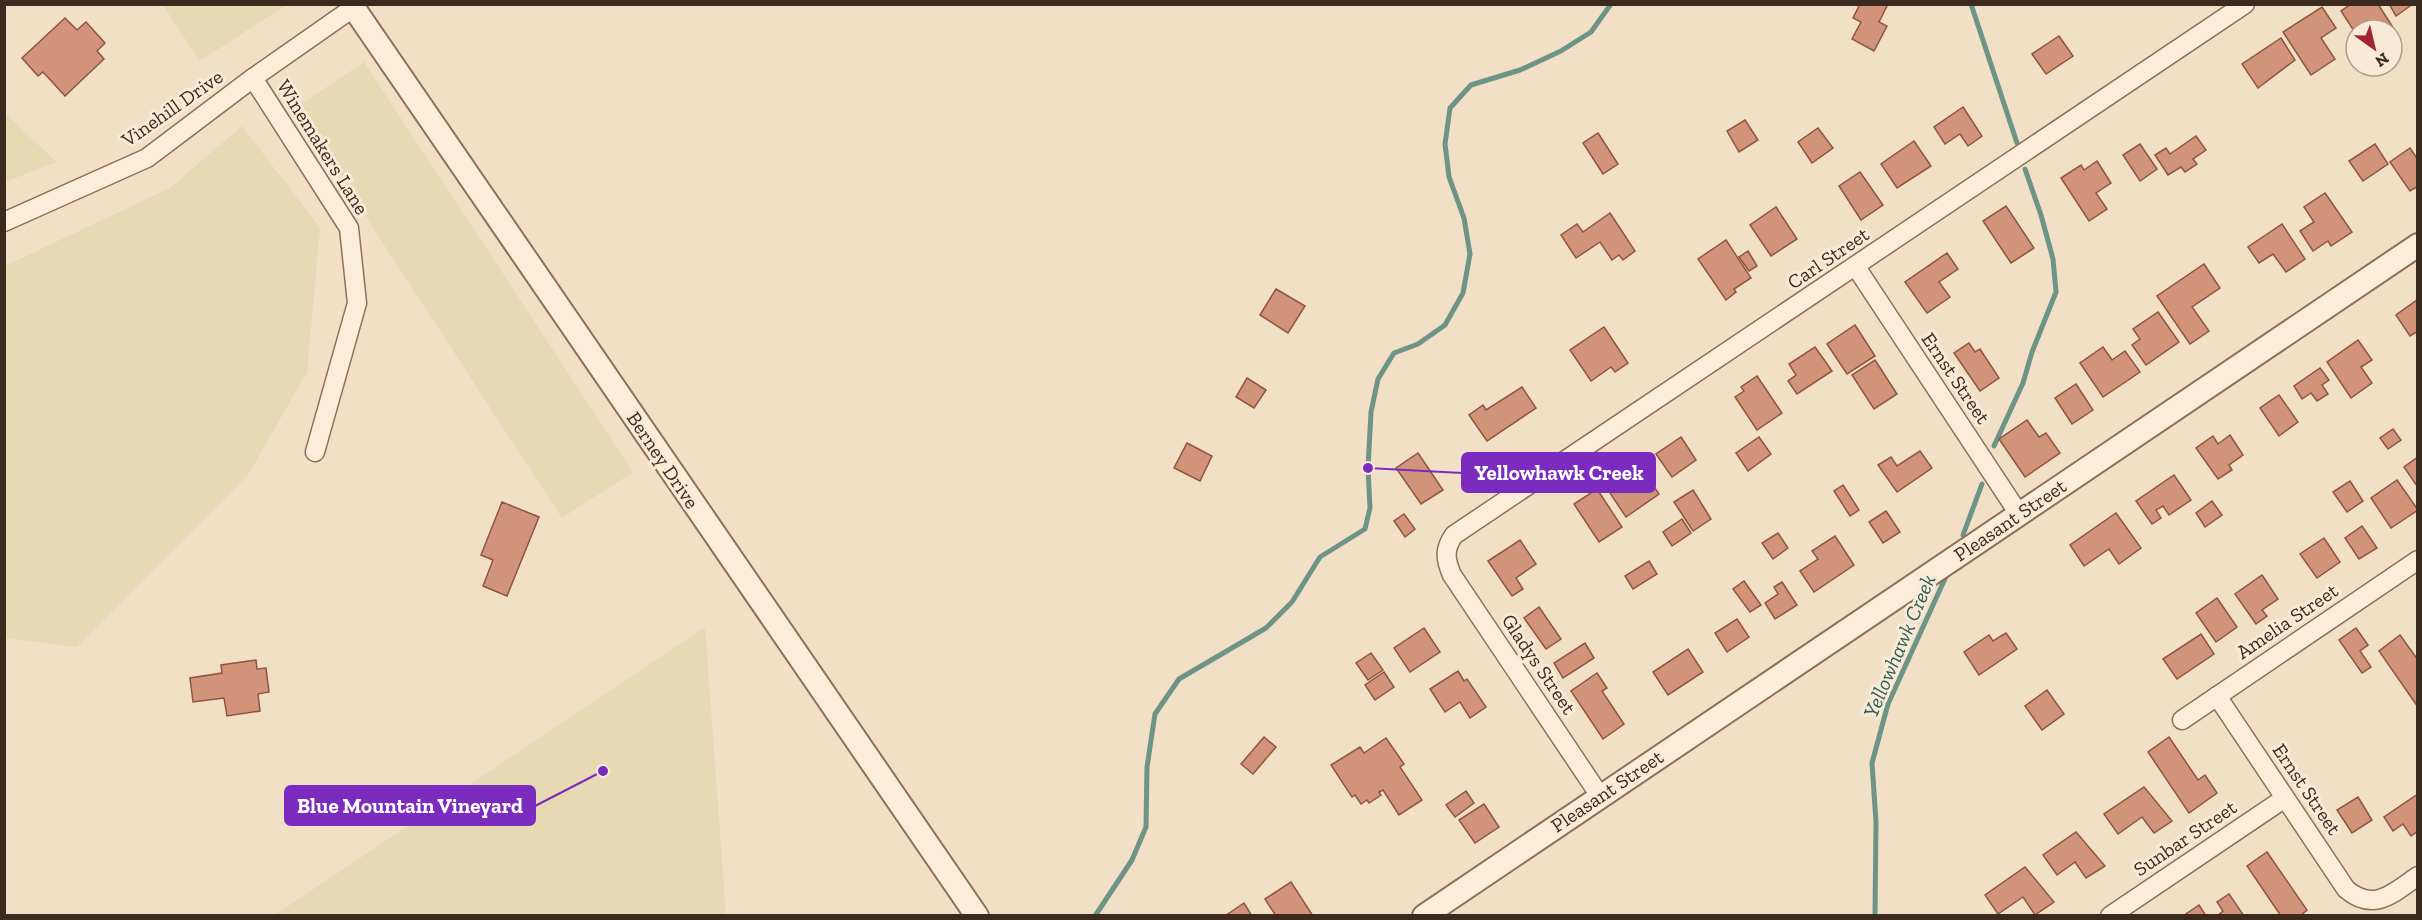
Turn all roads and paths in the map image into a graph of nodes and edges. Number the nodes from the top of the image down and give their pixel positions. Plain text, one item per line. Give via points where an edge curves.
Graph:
1 (2245, 4) edge
2 (352, 6) edge
3 (253, 78) junction
4 (4, 222) edge
5 (2418, 245) edge
6 (1856, 267) junction
7 (315, 452) dead end
8 (2019, 514) junction
9 (1446, 555) joint
10 (2418, 560) edge
11 (2217, 696) junction
12 (2182, 720) dead end
13 (1600, 796) junction
14 (2285, 798) junction
15 (2418, 876) edge
16 (977, 915) edge
17 (1424, 915) edge
18 (2110, 915) edge

1 - 6 street, Carl Street
2 - 3 street, Vinehill Drive
2 - 16 street, Berney Drive
3 - 4 street, Vinehill Drive via 147,158
3 - 7 street, Winemakers Lane via 350,228 357,303
5 - 8 street, Pleasant Street
6 - 8 street, Ernst Street
6 - 9 street, Carl Street via 1454,535 1447,544
8 - 13 street, Pleasant Street
9 - 13 street, Gladys Street via 1452,574
10 - 11 street, Amelia Street
11 - 12 street, Amelia Street
11 - 14 street, Ernst Street
13 - 17 street, Pleasant Street
14 - 15 street, Ernst Street via 2346,889 2366,901 2390,895
14 - 18 street, Sunbar Street

